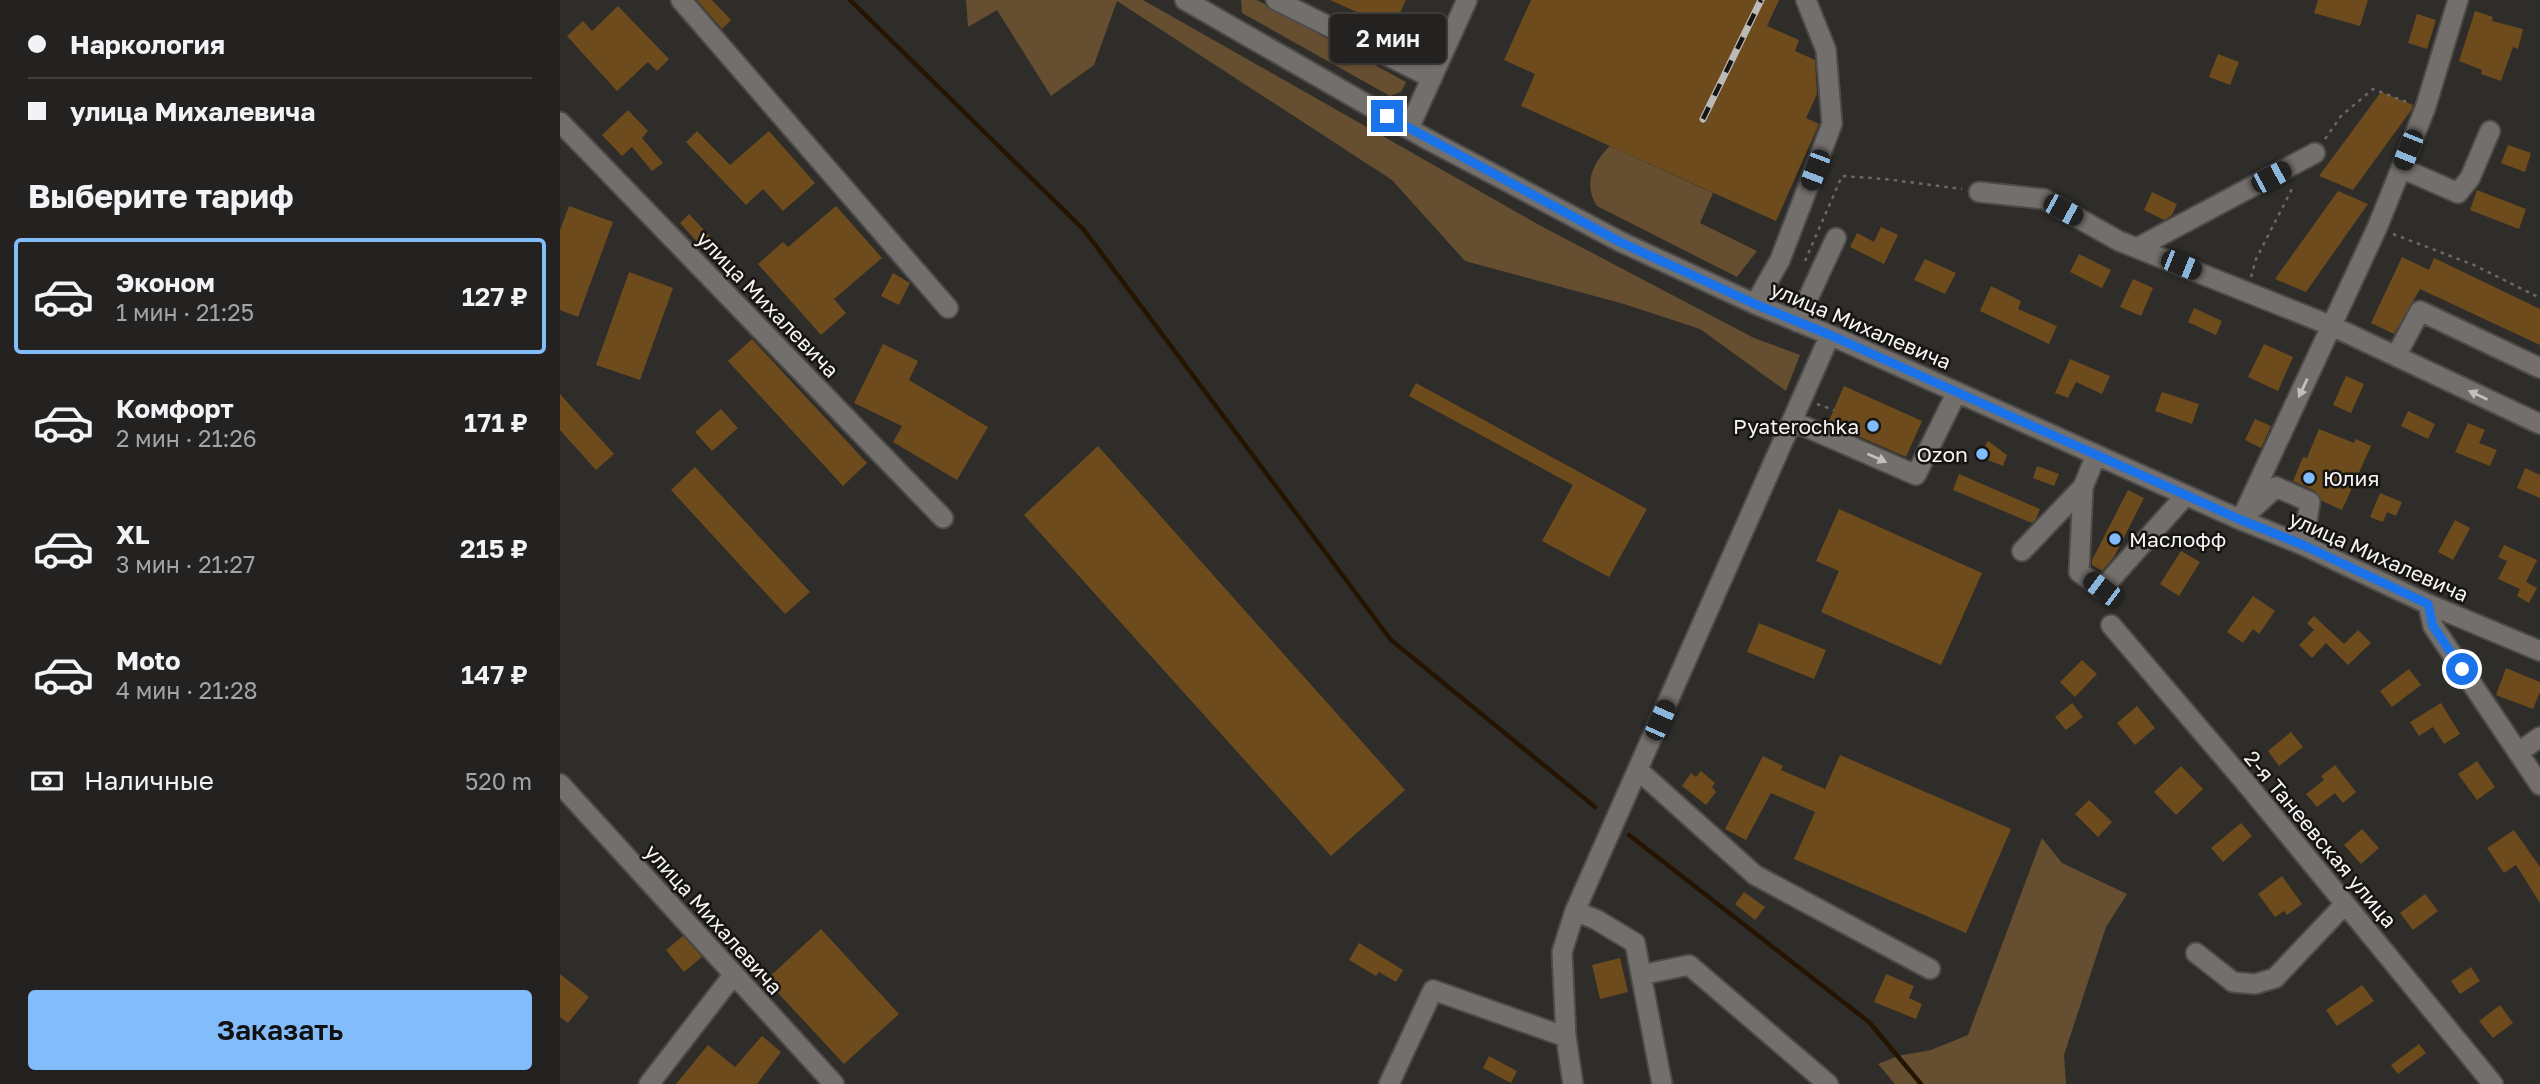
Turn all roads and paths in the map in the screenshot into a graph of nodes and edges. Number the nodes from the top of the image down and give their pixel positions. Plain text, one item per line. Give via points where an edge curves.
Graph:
1 (681, 0) edge
2 (1185, 0) edge
3 (1276, 0) edge
4 (1467, 0) edge
5 (1806, 0) edge
6 (2458, 0) edge
7 (1432, 78) junction
8 (560, 122) edge
9 (1409, 128) junction
10 (2490, 131) dead end
11 (2315, 153) dead end
12 (2401, 169) junction
13 (1979, 192) joint
14 (2377, 228) junction
15 (1836, 238) dead end
16 (2137, 248) junction
17 (1816, 280) junction
18 (2540, 298) edge
19 (1755, 304) junction
20 (948, 308) dead end
21 (1797, 322) junction
22 (2332, 327) junction
23 (1830, 335) junction
24 (2396, 356) junction
25 (2540, 368) edge
26 (1957, 392) junction
27 (1811, 402) dead end
28 (1834, 410) dead end
29 (1793, 421) junction
30 (2540, 424) edge
31 (2096, 455) junction
32 (2083, 487) junction
33 (2186, 495) junction
34 (943, 518) dead end
35 (2241, 520) junction
36 (2303, 545) junction
37 (2022, 551) dead end
38 (2428, 604) junction
39 (2111, 625) dead end
40 (2540, 651) edge
41 (2540, 737) edge
42 (2518, 753) junction
43 (1638, 770) junction
44 (560, 784) edge
45 (2540, 785) edge
46 (2346, 904) junction
47 (1575, 911) junction
48 (2196, 953) dead end
49 (1930, 969) dead end
50 (734, 974) junction
51 (1641, 975) junction
52 (1566, 1037) junction
53 (649, 1084) edge
54 (834, 1084) edge
55 (1389, 1084) edge
56 (1573, 1084) edge
57 (1662, 1084) edge
58 (1828, 1084) edge
59 (2493, 1084) edge

1 - 20 street
2 - 9 street, улица Михалевича
3 - 7 street
4 - 7 street
5 - 19 street via 1826,50 1832,124 1780,260
6 - 12 street via 2425,109
7 - 9 street
8 - 34 street, улица Михалевича
9 - 19 street, улица Михалевича via 1620,242
10 - 12 street via 2458,193
11 - 16 street
12 - 14 street
13 - 16 street via 2044,200
13 - 17 path via 1842,176 1803,264
14 - 18 path via 2473,265
14 - 22 street
15 - 17 street
16 - 22 street
17 - 21 street
19 - 21 street, улица Михалевича
21 - 23 street, улица Михалевича
22 - 24 street
22 -> 35 street
23 - 26 street, улица Михалевича
23 - 29 street
24 - 25 street via 2420,311
30 -> 24 street
29 -> 26 street via 1916,475
26 - 31 street, улица Михалевича
27 - 28 path
29 - 43 street
31 - 32 street
31 - 33 street, улица Михалевича
32 - 33 street via 2079,572 2102,589
32 - 37 street
33 - 35 street, улица Михалевича
35 - 36 street, улица Михалевича
35 - 36 street via 2276,487 2310,502
36 - 38 street, улица Михалевича
38 - 40 street, улица Михалевича
38 - 42 street via 2433,626
39 - 46 street, 2-я Танеевская улица
41 - 42 street
42 - 45 street
43 - 47 street
43 - 49 street via 1755,875
44 - 50 street, улица Михалевича
46 - 48 street via 2275,978 2255,984 2233,982
46 - 59 street, 2-я Танеевская улица
47 - 51 street via 1635,943
47 - 52 street via 1562,952
50 - 53 street
50 - 54 street, улица Михалевича
51 - 57 street
51 - 58 street via 1689,965
52 - 55 street via 1433,990
52 - 56 street

